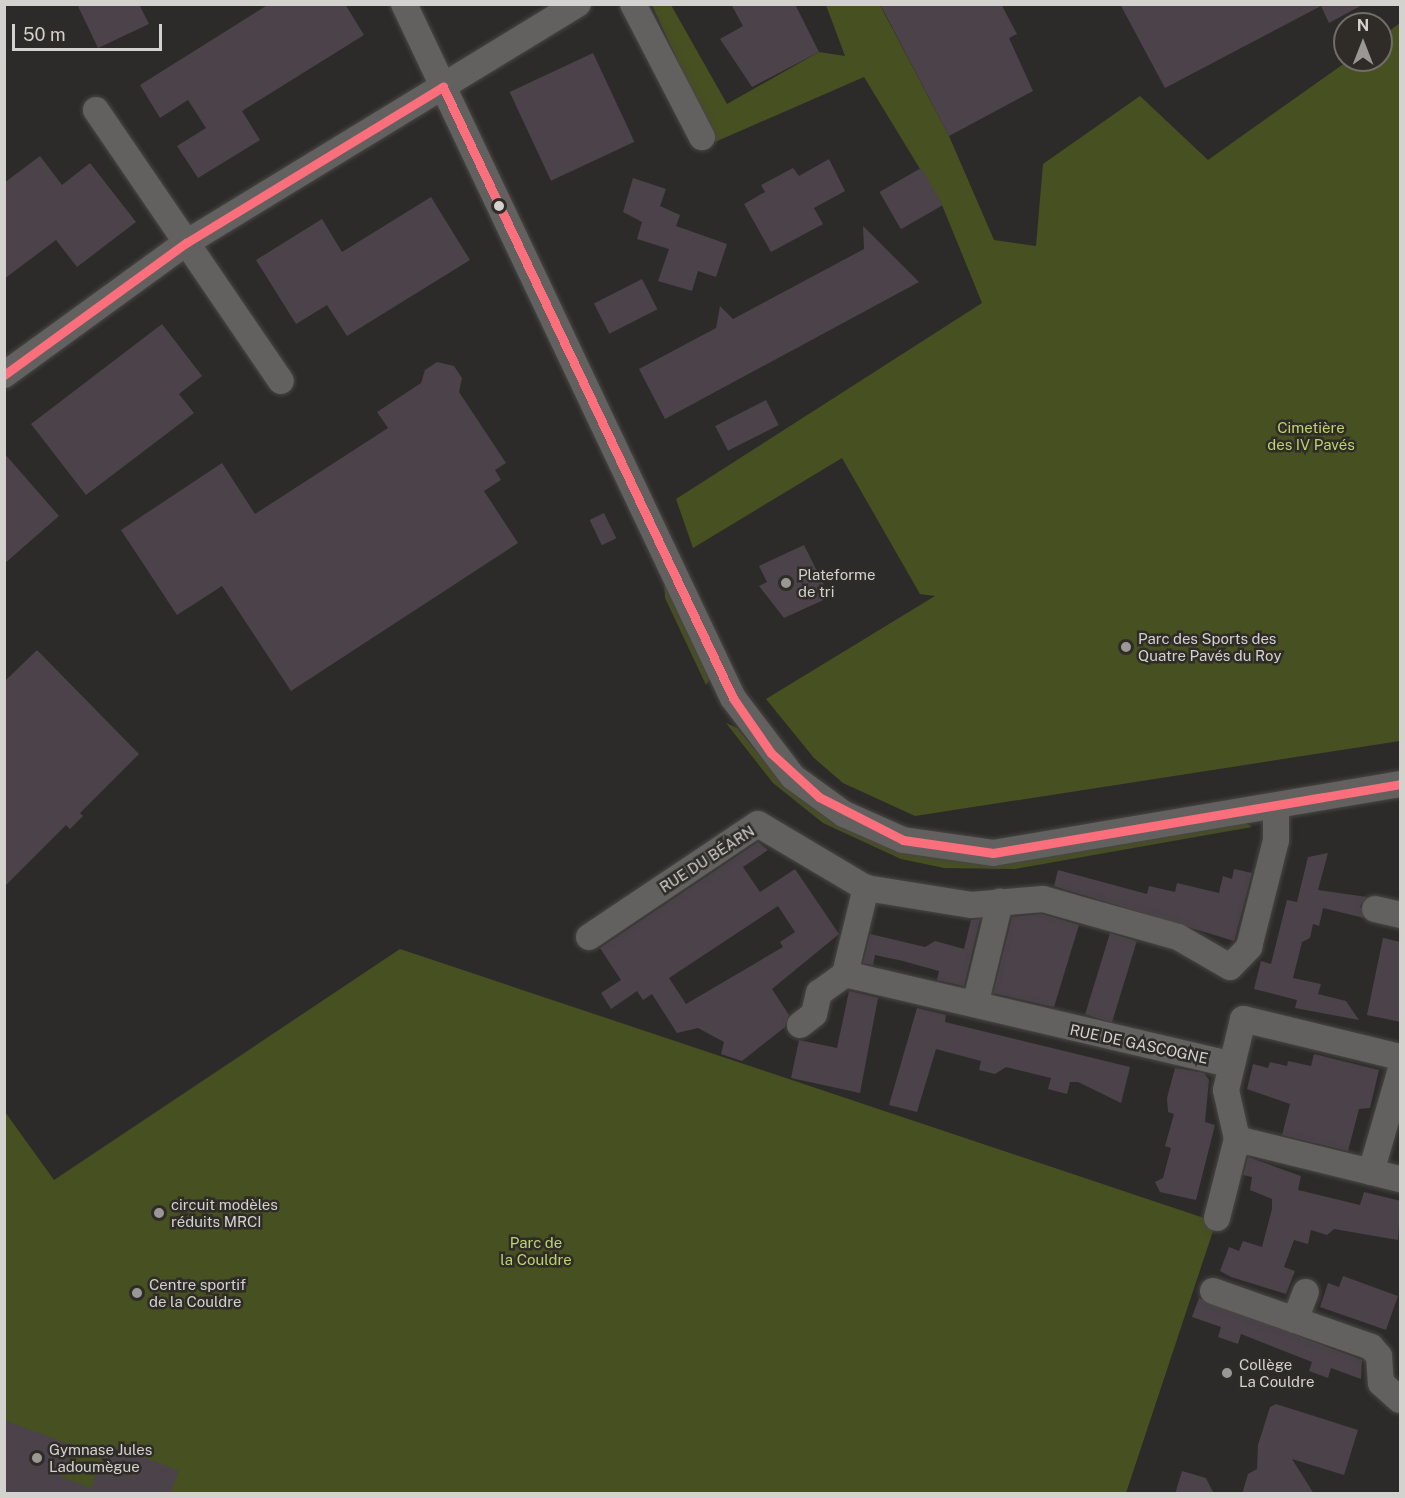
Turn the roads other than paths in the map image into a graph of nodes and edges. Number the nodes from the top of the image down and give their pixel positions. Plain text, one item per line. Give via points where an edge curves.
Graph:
1 (404, 4) edge
2 (578, 4) edge
3 (633, 4) edge
4 (443, 87) junction
5 (96, 110) dead end
6 (702, 137) dead end
7 (186, 243) junction
8 (4, 375) edge
9 (281, 381) dead end
10 (1401, 784) edge
11 (1276, 806) junction
12 (866, 888) junction
13 (1000, 902) junction
14 (1376, 909) dead end
15 (1401, 915) edge
16 (589, 938) dead end
17 (845, 974) junction
18 (978, 993) dead end
19 (800, 1024) dead end
20 (1401, 1057) edge
21 (1230, 1064) junction
22 (1401, 1072) edge
23 (1237, 1139) junction
24 (1371, 1172) junction
25 (1401, 1179) edge
26 (1217, 1218) dead end
27 (1213, 1291) dead end
28 (1306, 1292) dead end
29 (1295, 1320) junction
30 (1401, 1400) edge

1 - 4 street
2 - 4 street
3 - 6 street
4 - 7 street
4 - 11 street via 733,698 793,777 871,828 964,853 1032,848
5 - 7 street
7 - 8 street
7 - 9 street
10 - 11 street
11 - 13 street, RUE DU BÉARN via 1276,840 1249,947 1230,967 1216,964 1178,937 1097,913 1043,899
12 - 13 street, RUE DU BÉARN via 922,900
12 - 16 street, RUE DU BÉARN via 796,851 758,824
12 - 17 street
13 - 18 street
14 - 15 street
17 - 19 street via 819,993 814,1014
17 - 21 street, RUE DE GASCOGNE
20 - 21 street via 1243,1019
21 - 23 street via 1226,1090
22 - 24 street
23 - 24 street
23 - 26 street
24 - 25 street
27 - 29 street
28 - 29 street
29 - 30 street via 1371,1347 1379,1356 1381,1383

